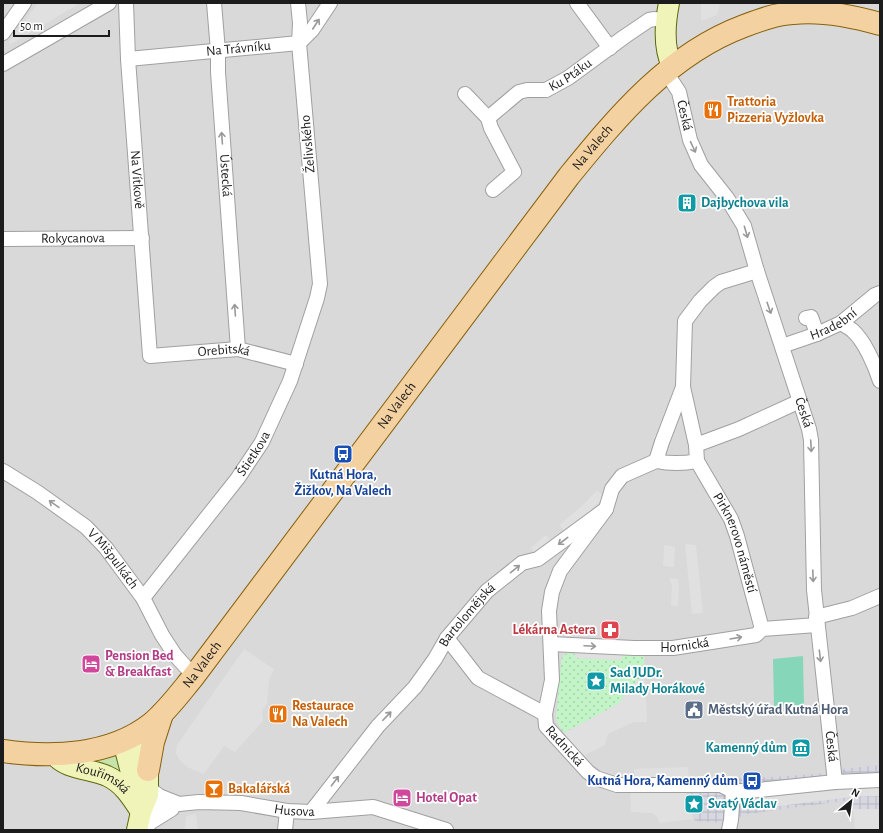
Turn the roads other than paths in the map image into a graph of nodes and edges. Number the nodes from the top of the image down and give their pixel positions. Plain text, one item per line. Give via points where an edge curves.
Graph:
1 (24, 3) edge
2 (109, 3) edge
3 (126, 3) edge
4 (214, 3) edge
5 (298, 3) edge
6 (330, 3) edge
7 (577, 3) edge
8 (669, 3) edge
9 (655, 19) dead end
10 (880, 24) edge
11 (3, 33) edge
12 (299, 43) junction
13 (610, 48) junction
14 (218, 51) junction
15 (128, 59) junction
16 (3, 64) edge
17 (669, 69) junction
18 (465, 94) dead end
19 (488, 118) junction
20 (493, 190) dead end
21 (142, 238) junction
22 (3, 239) edge
23 (757, 271) junction
24 (320, 284) joint
25 (880, 293) edge
26 (806, 318) dead end
27 (841, 323) junction
28 (816, 334) junction
29 (782, 346) junction
30 (238, 349) junction
31 (150, 356) joint
32 (296, 364) junction
33 (880, 381) edge
34 (683, 387) junction
35 (800, 401) junction
36 (696, 445) junction
37 (656, 461) junction
38 (697, 461) junction
39 (3, 471) edge
40 (606, 509) junction
41 (538, 559) junction
42 (560, 571) junction
43 (880, 596) edge
44 (143, 598) junction
45 (816, 621) junction
46 (762, 629) junction
47 (447, 638) junction
48 (551, 644) junction
49 (194, 676) junction
50 (162, 714) junction
51 (545, 714) junction
52 (124, 739) junction
53 (3, 752) edge
54 (55, 754) junction
55 (148, 779) junction
56 (880, 780) edge
57 (835, 782) junction
58 (733, 791) junction
59 (179, 804) junction
60 (287, 811) junction
61 (311, 812) junction
62 (141, 824) edge
63 (285, 830) edge
64 (446, 830) edge
65 (729, 830) edge

1 - 11 street
2 - 16 street
3 - 15 street, Na Vítkově
4 - 14 street, Ústecká
5 - 12 street, Želivského
12 -> 6 street via 312,30
7 - 13 street
8 - 17 street, Česká via 666,28
9 - 13 street, Ku Ptáku via 649,20
10 - 17 main road, Na Valech via 862,18 815,12 778,15 716,38
12 - 14 street, Na Trávníku
12 - 24 street, Želivského
13 - 19 street, Ku Ptáku via 568,78 546,90 519,92
14 - 15 street, Na Trávníku
30 -> 14 street, Ústecká
15 - 21 street, Na Vítkově
17 -> 23 street, Česká via 678,92 690,140 701,165 744,226
17 - 49 main road, Na Valech via 609,127 569,176
18 - 19 street
19 - 20 street via 514,172
21 - 22 street, Rokycanova
21 - 31 street, Na Vítkově
23 -> 29 street, Česká
23 - 34 street, Pirknerovo náměstí via 721,282 700,301 685,321
24 - 32 street, Štietkova
25 - 27 street, Hradební
26 - 28 street via 811,317
27 - 28 street, Hradební
27 - 33 street via 859,338 877,369
28 - 29 street, Hradební
29 - 35 street, Česká
30 - 31 street, Orebitská
30 - 32 street, Orebitská
32 - 44 street, Štietkova via 262,442 238,478
34 - 36 street, Pirknerovo náměstí
34 - 37 street, Pirknerovo náměstí
35 - 36 street via 739,429
35 -> 45 street, Česká via 811,440
36 - 38 street, Pirknerovo náměstí
37 - 38 street via 669,464
37 - 40 street via 622,476 612,489
38 - 46 street, Pirknerovo náměstí via 731,519
44 -> 39 street, V Mišpulkách via 106,548 86,526
40 -> 41 street, Bartolomějská
40 - 42 street, Radnická
41 - 42 street
47 -> 41 street, Bartolomějská via 487,591 522,563
42 - 48 street, Radnická via 550,602
43 - 45 street, Hornická
44 - 49 street, V Mišpulkách via 162,635
45 - 46 street, Hornická
45 -> 57 street, Česká
48 -> 46 street, Hornická via 673,648 756,635
47 - 51 street via 478,678
61 -> 47 street, Bartolomějská via 378,726 415,687
48 - 51 street, Radnická via 552,680
49 - 50 main road, Na Valech
50 - 52 main road, Na Valech via 144,729
50 - 55 main road via 153,742
51 - 58 street, Radnická via 546,726 596,778 617,785 721,785
52 - 54 main road, Kouřimská via 89,750
52 - 55 street via 138,749
52 - 62 street
53 - 54 main road, Kouřimská
54 - 62 street, Kouřimská via 66,764 97,772 123,787
55 - 59 street via 159,796
55 - 62 street
56 - 57 street, Radnická
57 - 58 street, Radnická
58 - 65 street
59 - 60 street, Husova via 240,803
59 - 62 street, Husova
60 - 61 street, Husova
60 - 63 street
61 - 64 street, Husova via 373,807

